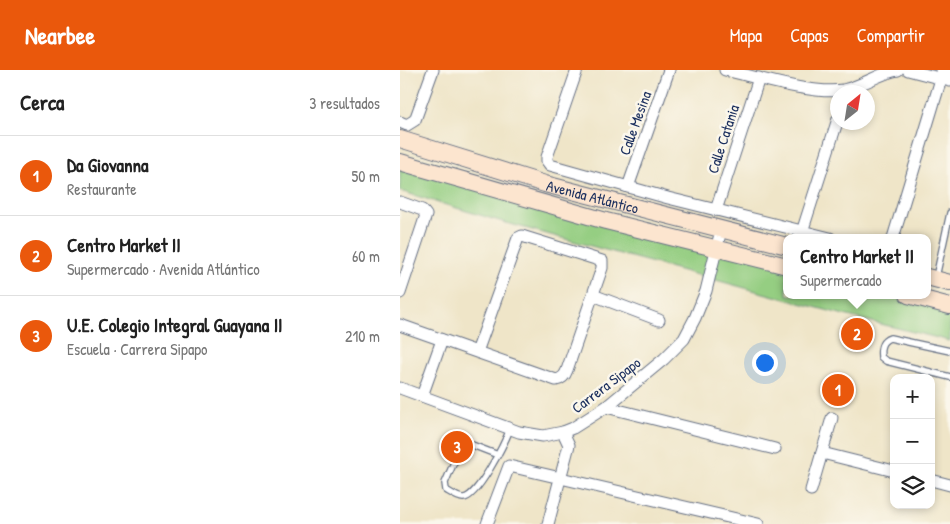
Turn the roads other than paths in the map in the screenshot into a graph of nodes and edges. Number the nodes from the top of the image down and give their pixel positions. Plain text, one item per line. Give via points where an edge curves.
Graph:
1 (433, 70) edge
2 (577, 70) edge
3 (670, 70) edge
4 (725, 70) edge
5 (898, 70) edge
6 (908, 70) edge
7 (945, 76) edge
8 (759, 78) junction
9 (861, 85) edge
10 (830, 91) edge
11 (400, 122) edge
12 (834, 130) edge
13 (400, 139) edge
14 (400, 162) edge
15 (628, 187) junction
16 (400, 202) edge
17 (716, 210) junction
18 (950, 213) edge
19 (721, 230) junction
20 (802, 232) junction
21 (811, 234) edge
22 (894, 234) edge
23 (783, 245) edge
24 (716, 248) junction
25 (783, 265) edge
26 (937, 280) edge
27 (400, 293) edge
28 (593, 295) junction
29 (923, 299) edge
30 (950, 306) edge
31 (659, 320) dead end
32 (400, 325) edge
33 (442, 340) junction
34 (950, 351) edge
35 (477, 352) junction
36 (950, 377) edge
37 (400, 388) edge
38 (422, 396) junction
39 (606, 407) junction
40 (832, 418) dead end
41 (510, 429) junction
42 (563, 432) junction
43 (775, 449) dead end
44 (822, 453) junction
45 (498, 455) junction
46 (890, 470) edge
47 (561, 478) junction
48 (935, 481) edge
49 (950, 484) edge
50 (811, 490) dead end
51 (487, 524) edge
52 (548, 524) edge
53 (758, 524) edge

1 - 11 street via 415,120 407,125
2 - 15 street via 547,161 555,167
3 - 15 street, Calle Mesina
4 - 8 street
5 - 9 street
6 - 7 street
7 - 22 street
8 - 10 street
8 - 17 street, Calle Catania
12 - 20 street
13 - 19 main road, Avenida Atlántico via 545,184
14 - 24 main road, Avenida Atlántico via 606,221
15 - 17 street
16 - 27 street via 422,210 426,216
17 - 20 street
18 - 26 lane
19 - 23 main road, Avenida Atlántico
19 - 24 street, Carrera Sipapo
20 - 21 street
24 - 25 main road, Avenida Atlántico
24 - 39 street, Carrera Sipapo via 703,298 684,339
28 - 31 street
28 - 35 street via 567,370 559,380
28 - 35 street via 602,261 522,236 516,241
29 - 30 main road
32 - 33 street
33 - 35 street
33 - 38 street
34 - 36 lane via 890,338 885,340 880,351 881,358 886,361
37 - 38 street, Carrera Sipapo
38 - 41 street, Carrera Sipapo
39 - 42 street, Carrera Sipapo via 584,423
39 - 43 street
40 - 44 street
41 - 42 street, Carrera Sipapo via 543,436
41 - 45 lane
42 - 47 street via 569,445
44 - 46 street
44 - 50 street
45 - 45 lane via 470,497 460,498 446,490 445,484 464,443
47 - 51 street via 509,466
47 - 52 street
47 - 53 street
48 - 49 street

